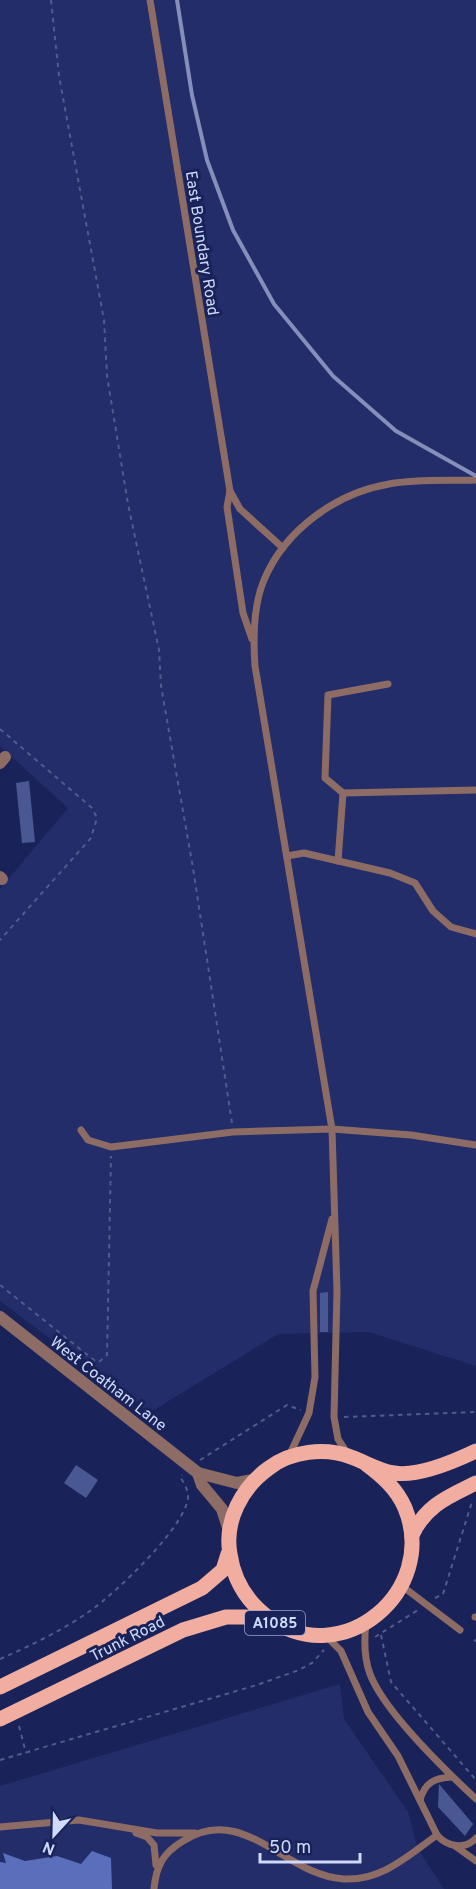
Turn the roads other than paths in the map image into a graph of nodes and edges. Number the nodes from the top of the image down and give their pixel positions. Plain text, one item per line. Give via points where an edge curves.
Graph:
1 (150, 0) edge
2 (476, 480) edge
3 (230, 491) junction
4 (283, 548) junction
5 (254, 642) junction
6 (388, 684) dead end
7 (476, 790) edge
8 (342, 793) junction
9 (287, 856) junction
10 (338, 861) junction
11 (476, 934) edge
12 (332, 1129) junction
13 (81, 1130) dead end
14 (476, 1145) edge
15 (334, 1211) junction
16 (0, 1317) edge
17 (476, 1451) edge
18 (349, 1456) junction
19 (288, 1457) junction
20 (366, 1464) junction
21 (194, 1470) junction
22 (254, 1480) junction
23 (476, 1483) edge
24 (229, 1530) junction
25 (412, 1535) junction
26 (229, 1551) junction
27 (402, 1586) junction
28 (276, 1623) junction
29 (366, 1623) junction
30 (460, 1630) dead end
31 (325, 1635) junction
32 (0, 1686) edge
33 (0, 1719) edge
34 (452, 1777) junction
35 (476, 1798) edge
36 (420, 1800) junction
37 (0, 1827) edge
38 (125, 1829) junction
39 (195, 1833) junction
40 (437, 1835) junction
41 (476, 1838) edge
42 (455, 1846) junction
43 (476, 1861) edge
44 (156, 1870) junction
45 (154, 1889) edge

1 - 3 lane, East Boundary Road
2 - 4 lane via 388,484 332,503
3 - 4 lane via 240,509
3 - 5 lane via 227,507 243,613
4 - 5 lane via 264,580 256,610
5 - 9 lane
6 - 8 lane via 328,695 325,778
7 - 8 lane
8 - 10 lane
9 - 10 lane via 304,853
9 - 12 lane
10 - 11 lane via 415,883 433,910 451,927
12 - 13 lane via 233,1132 111,1147 88,1140
12 - 14 lane
12 - 15 lane
15 - 18 lane via 338,1291 334,1417 338,1439
15 - 19 lane via 314,1291 315,1377 309,1413
16 - 21 street, West Coatham Lane
17 - 20 main road, A1085 via 452,1463 405,1473
18 - 19 main road, A1085 via 308,1452
18 - 20 main road, A1085
19 - 22 main road, A1085
20 - 25 main road, A1085 via 389,1482 405,1507
21 - 22 street, West Coatham Lane via 237,1483
21 - 24 street, West Coatham Lane via 222,1509
22 - 24 main road, A1085 via 234,1512
23 - 25 main road, A1085 via 435,1503 419,1519
24 - 26 main road, A1085
25 - 27 main road, A1085 via 412,1553
26 - 28 main road, A1085 via 233,1573 243,1593
26 - 32 main road, Trunk Road / A1085 via 224,1570 202,1588
27 - 29 main road, A1085 via 392,1601
27 - 30 lane
28 - 31 main road, A1085 via 300,1633
28 - 33 main road, Trunk Road / A1085 via 226,1617 183,1630
29 - 31 main road, A1085 via 346,1632
29 - 34 lane via 364,1642 370,1674 389,1705
31 - 36 lane via 341,1651 368,1712 399,1756
34 - 35 lane
34 - 36 lane via 437,1778 424,1787
36 - 40 lane
37 - 38 lane via 79,1820
38 - 39 lane
38 - 44 lane via 147,1837 154,1845
39 - 40 lane via 221,1829 254,1837 308,1870 342,1879 370,1878
39 - 44 lane via 164,1856
40 - 42 lane
41 - 42 lane via 471,1844
42 - 43 lane
44 - 45 lane

